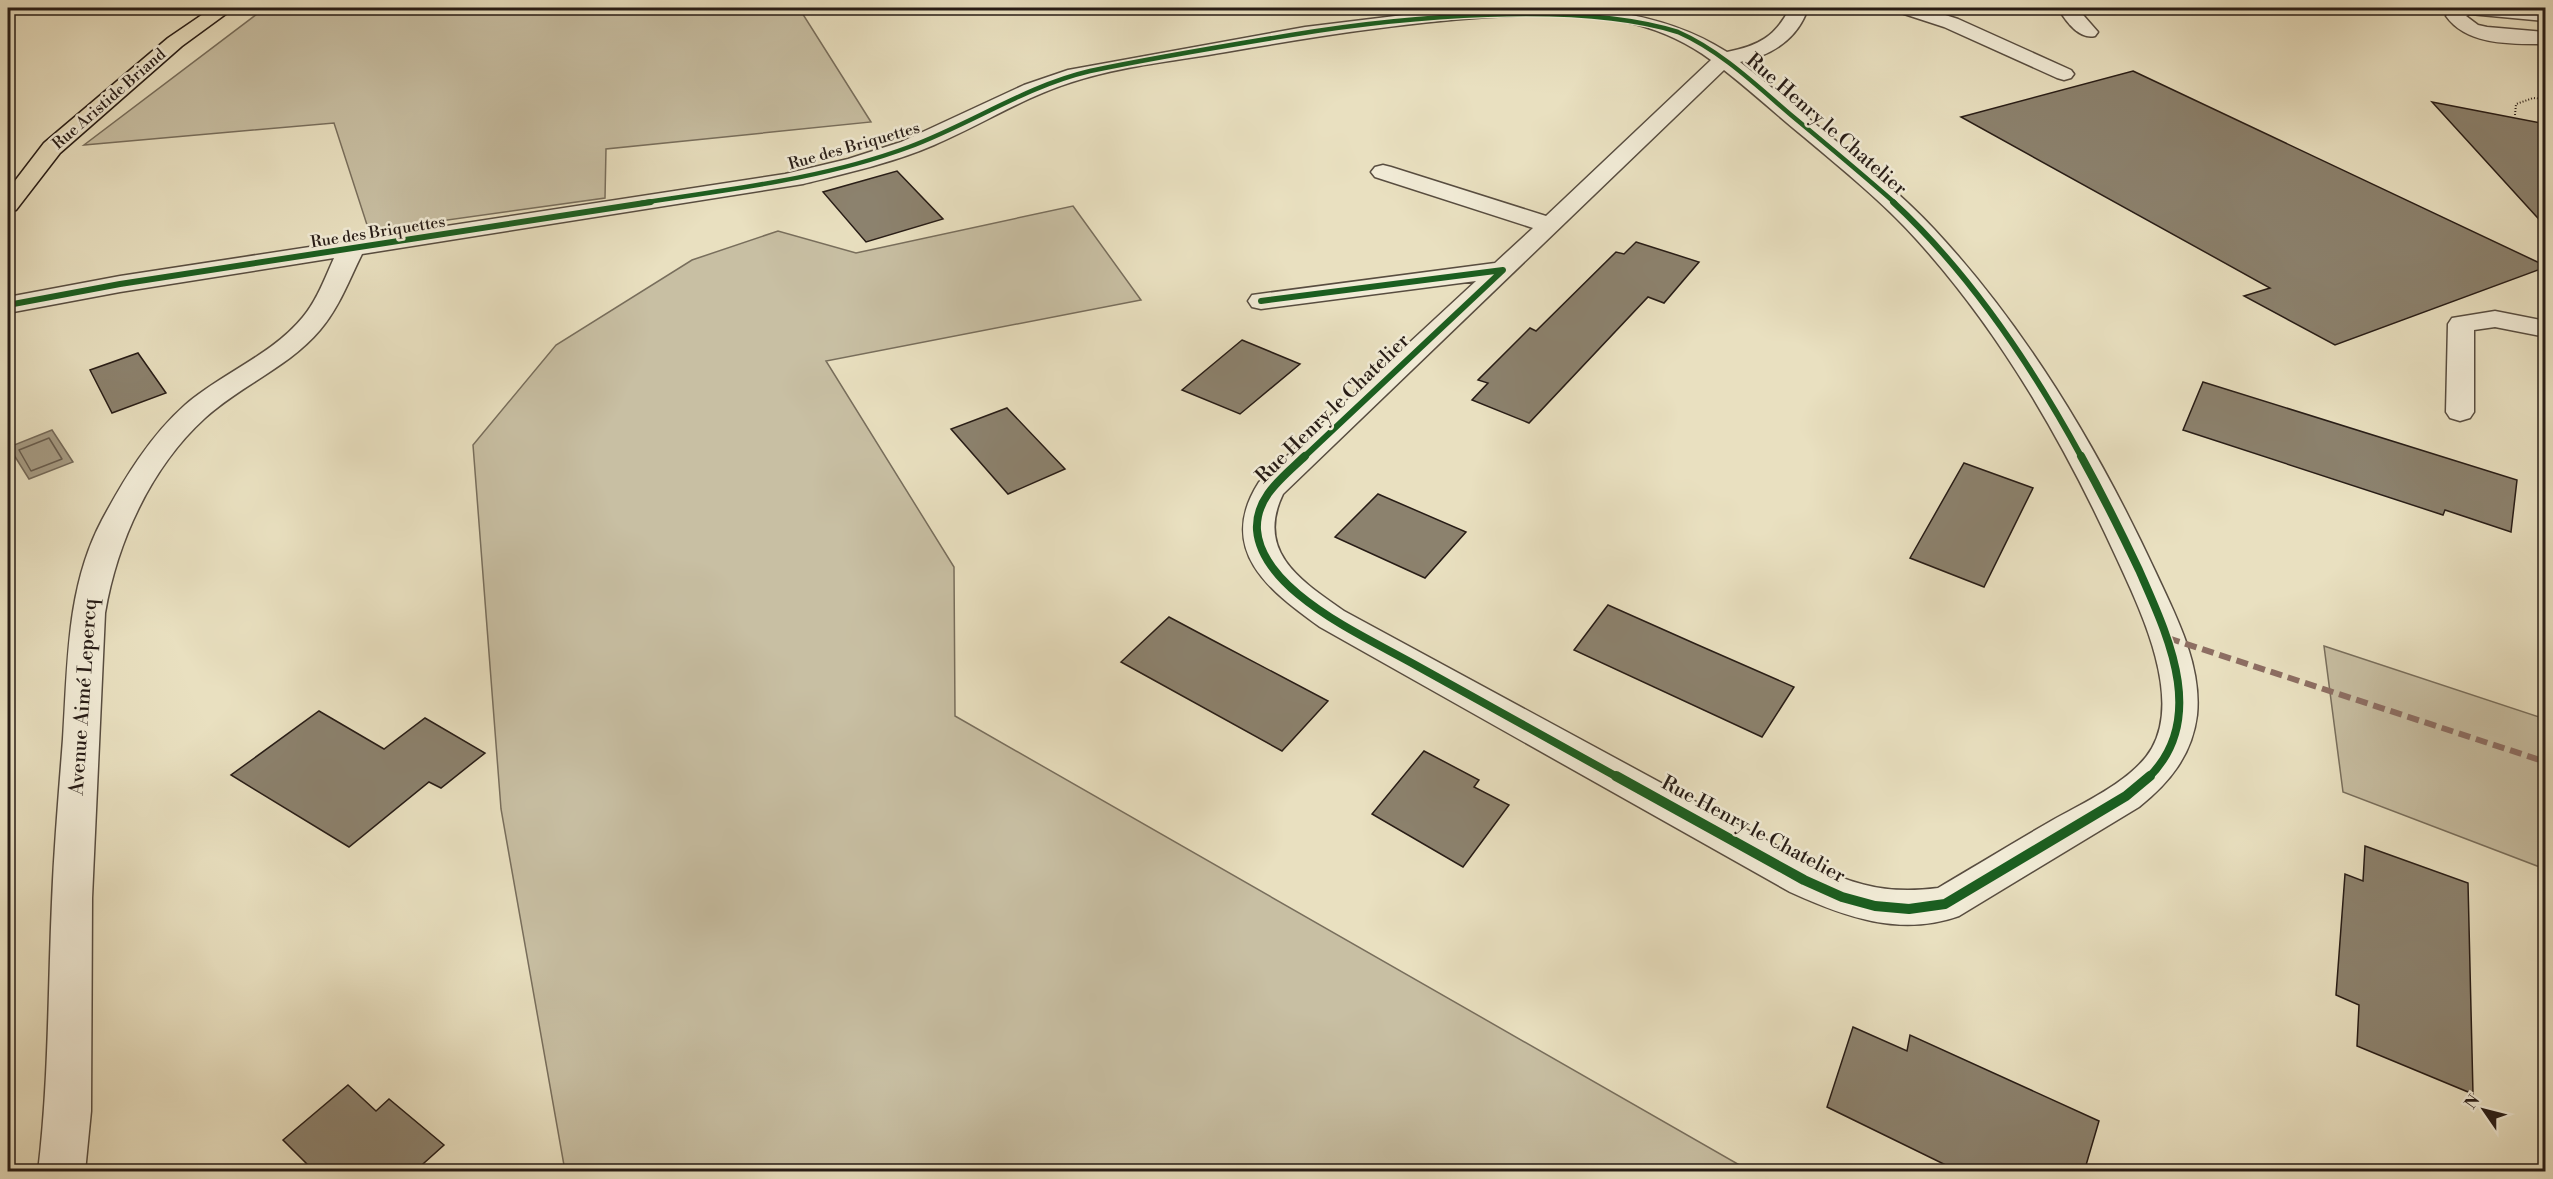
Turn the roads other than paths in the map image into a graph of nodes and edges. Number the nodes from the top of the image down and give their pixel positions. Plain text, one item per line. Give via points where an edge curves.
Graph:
1 (224, 8) edge
2 (1799, 8) edge
3 (1905, 8) edge
4 (2067, 8) edge
5 (2469, 8) edge
6 (2546, 15) edge
7 (2088, 32) dead end
8 (2546, 38) edge
9 (1725, 59) junction
10 (2064, 74) dead end
11 (1383, 172) dead end
12 (8, 205) edge
13 (1550, 225) junction
14 (351, 250) junction
15 (1503, 270) junction
16 (1261, 301) dead end
17 (8, 305) edge
18 (2546, 329) edge
19 (2460, 412) dead end
20 (61, 1172) edge

1 - 12 main road, Rue Aristide Briand via 174,42 52,148
2 - 9 street via 1784,30 1761,50
3 - 10 street via 1951,23
4 - 7 street
5 - 6 street
5 - 8 street via 2456,16 2469,27 2502,37
9 - 13 street, Rue Henry le Chatelier
9 - 14 street, Rue des Briquettes via 1670,28 1599,12 1519,9 1368,22 1068,76 923,141 785,181
9 - 15 street, Rue Henry le Chatelier via 1926,235 2004,335 2078,446 2164,628 2178,680 2176,734 2166,758 2150,777 2127,796 1945,904 1909,909 1875,906 1842,897 1804,879 1305,601 1286,584 1260,548 1256,516 1261,503 1284,474
11 - 13 street
13 - 15 street, Rue Henry le Chatelier
14 - 17 street, Rue des Briquettes via 120,284
14 - 20 street, Avenue Aimé Lepercq via 323,307 297,339 221,391 176,429 158,451 101,555 88,613 72,898 68,1111
15 - 16 street
18 - 19 street via 2495,319 2461,324

